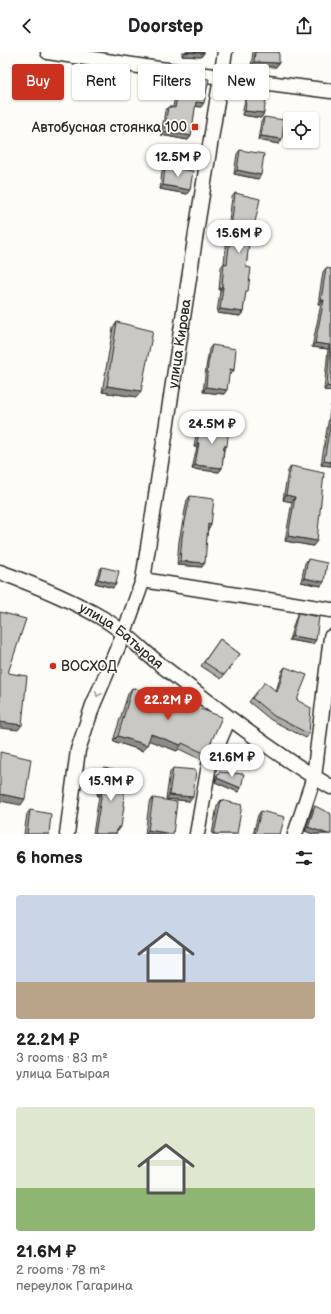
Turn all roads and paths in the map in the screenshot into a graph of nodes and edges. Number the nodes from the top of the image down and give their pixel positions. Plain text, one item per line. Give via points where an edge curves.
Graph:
1 (48, 52) edge
2 (225, 52) edge
3 (224, 64) edge
4 (213, 76) edge
5 (269, 83) edge
6 (331, 91) edge
7 (218, 100) edge
8 (0, 572) edge
9 (143, 580) junction
10 (331, 610) edge
11 (124, 633) junction
12 (331, 637) edge
13 (229, 718) junction
14 (314, 777) junction
15 (331, 787) edge
16 (67, 834) edge
17 (197, 834) edge
18 (294, 834) edge

1 - 4 street
2 - 3 street, улица Кирова
5 - 6 street
7 - 9 street, улица Кирова
8 - 11 street, улица Батырая via 39,587 88,611
9 - 10 street
9 - 11 street, улица Кирова
11 - 13 street, улица Батырая
11 -> 16 street, улица Кирова via 93,705 78,750
12 - 14 street
13 - 14 street, улица Батырая
13 - 17 street via 209,765
14 - 15 street, улица Батырая
14 - 18 street

